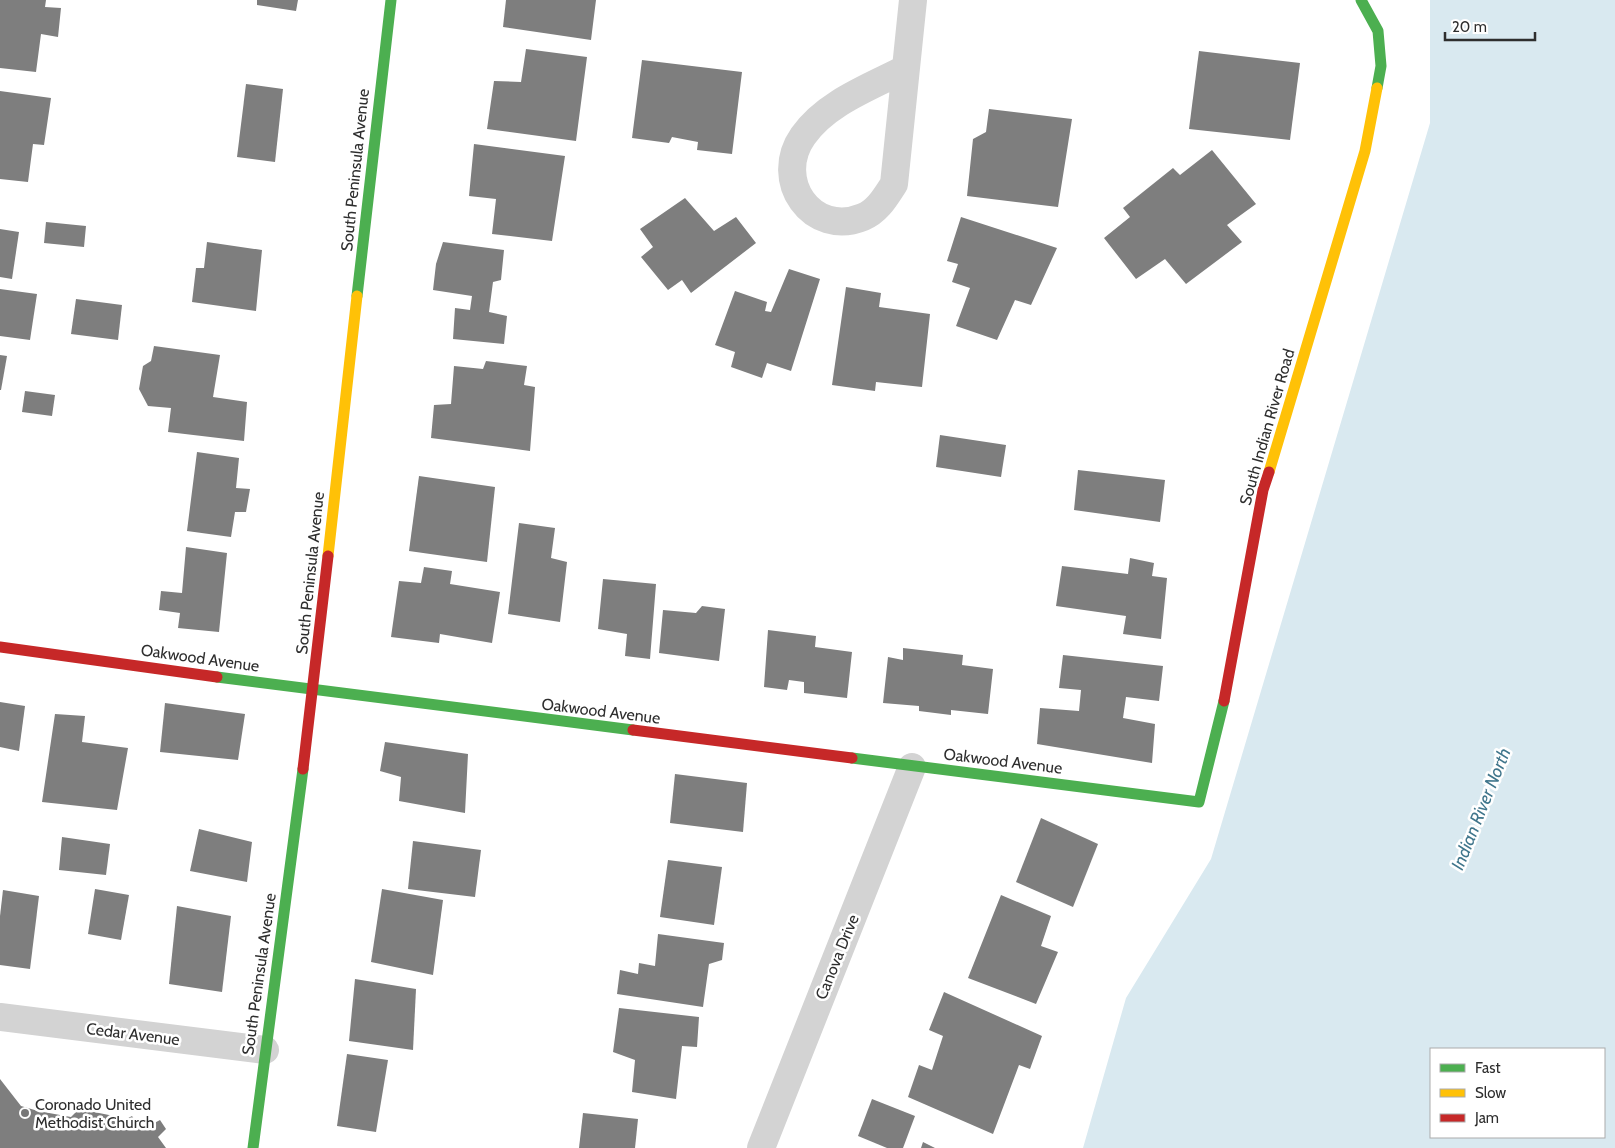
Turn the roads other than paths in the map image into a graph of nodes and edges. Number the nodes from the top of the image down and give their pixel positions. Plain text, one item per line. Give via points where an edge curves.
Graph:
1 (391, 0) edge
2 (913, 0) edge
3 (1361, 0) edge
4 (905, 69) junction
5 (0, 647) edge
6 (313, 690) junction
7 (912, 767) junction
8 (1199, 802) joint
9 (0, 1017) edge
10 (265, 1050) junction
11 (253, 1148) edge
12 (761, 1148) edge

1 - 6 street, South Peninsula Avenue
2 - 4 street
3 - 8 street, South Indian River Road via 1378,32 1381,66 1365,151 1263,490 1222,713
4 - 4 street via 894,184 882,203 864,217 844,222 823,217 803,205 794,187 792,168 803,136 838,103
5 - 6 street, Oakwood Avenue
6 - 7 street, Oakwood Avenue
6 - 10 street, South Peninsula Avenue
7 - 8 street, Oakwood Avenue
7 - 12 street, Canova Drive
9 - 10 street, Cedar Avenue
10 - 11 street, South Peninsula Avenue

